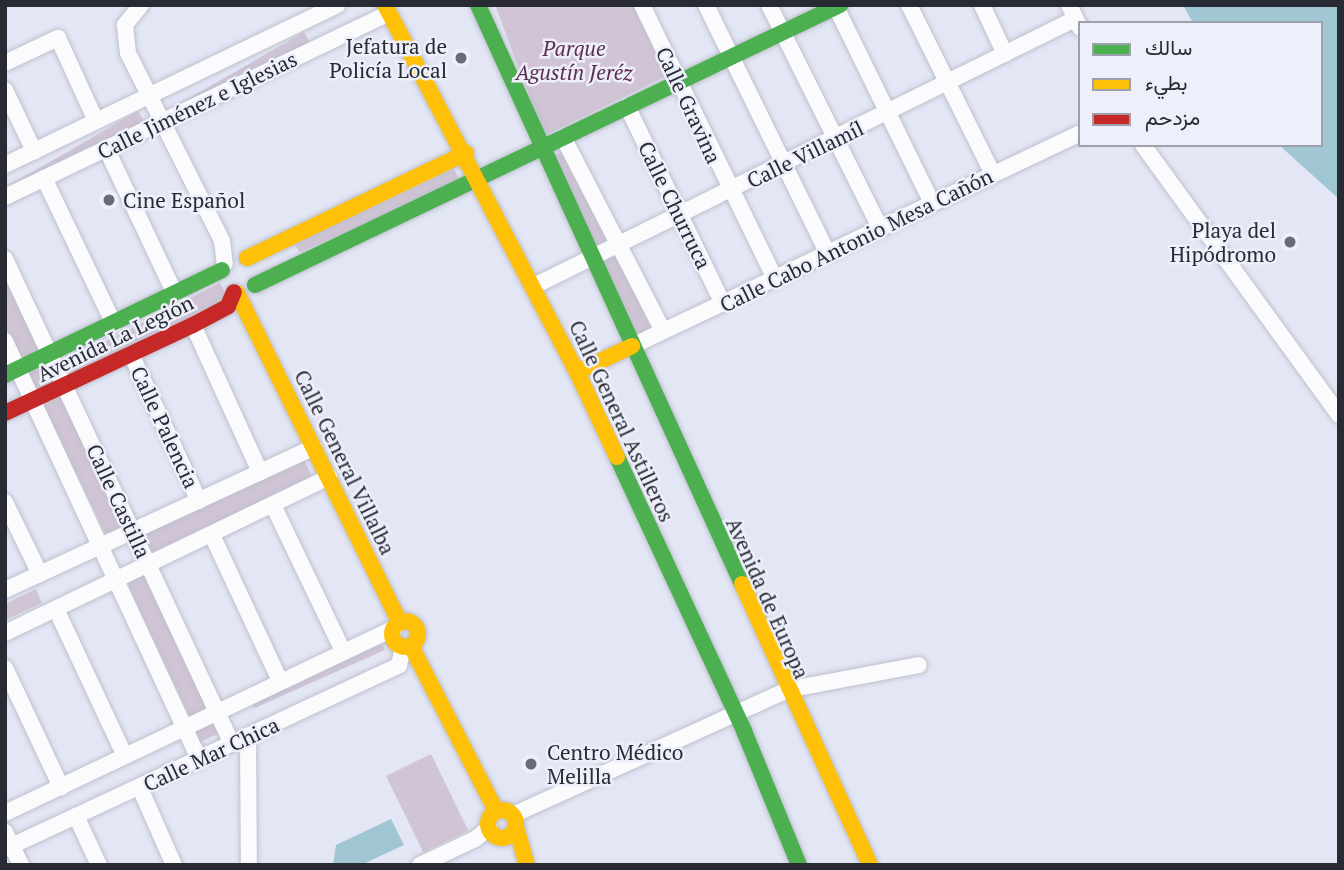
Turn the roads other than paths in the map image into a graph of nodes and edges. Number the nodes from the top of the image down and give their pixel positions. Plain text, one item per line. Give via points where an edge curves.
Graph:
1 (337, 5) edge
2 (478, 5) edge
3 (642, 5) edge
4 (706, 5) edge
5 (769, 5) edge
6 (909, 5) edge
7 (982, 5) edge
8 (837, 6) edge
9 (136, 9) edge
10 (387, 9) edge
11 (1075, 17) edge
12 (782, 33) junction
13 (1004, 54) junction
14 (731, 58) junction
15 (5, 63) edge
16 (678, 82) junction
17 (947, 83) junction
18 (5, 90) edge
19 (148, 96) junction
20 (627, 106) junction
21 (887, 114) junction
22 (96, 121) junction
23 (161, 121) junction
24 (1078, 134) edge
25 (563, 137) junction
26 (836, 139) junction
27 (1144, 147) edge
28 (106, 148) junction
29 (541, 149) junction
30 (34, 151) junction
31 (466, 153) junction
32 (5, 165) edge
33 (784, 165) junction
34 (993, 174) junction
35 (44, 178) junction
36 (480, 180) junction
37 (729, 190) junction
38 (383, 193) junction
39 (5, 197) edge
40 (932, 203) junction
41 (679, 214) junction
42 (396, 220) junction
43 (880, 228) junction
44 (222, 242) junction
45 (618, 244) junction
46 (828, 254) junction
47 (244, 257) junction
48 (5, 259) edge
49 (590, 259) junction
50 (224, 267) junction
51 (775, 279) junction
52 (534, 286) junction
53 (245, 290) junction
54 (175, 294) junction
55 (723, 304) junction
56 (114, 324) junction
57 (193, 325) junction
58 (663, 331) junction
59 (5, 341) edge
60 (632, 346) junction
61 (50, 354) junction
62 (131, 354) junction
63 (12, 372) edge
64 (577, 372) junction
65 (65, 386) junction
66 (33, 401) junction
67 (5, 414) edge
68 (1339, 415) edge
69 (314, 447) junction
70 (260, 472) junction
71 (329, 477) junction
72 (199, 501) junction
73 (5, 502) edge
74 (273, 505) junction
75 (133, 532) junction
76 (212, 535) junction
77 (101, 547) junction
78 (148, 565) junction
79 (40, 574) junction
80 (117, 579) junction
81 (5, 590) edge
82 (56, 608) junction
83 (397, 625) junction
84 (5, 633) edge
85 (407, 646) junction
86 (343, 651) junction
87 (919, 665) dead end
88 (5, 668) edge
89 (280, 681) junction
90 (787, 690) junction
91 (218, 712) junction
92 (735, 713) junction
93 (184, 727) junction
94 (248, 737) junction
95 (232, 744) junction
96 (125, 756) junction
97 (199, 759) junction
98 (61, 787) junction
99 (140, 788) junction
100 (496, 811) junction
101 (5, 813) edge
102 (76, 816) junction
103 (515, 821) junction
104 (493, 832) junction
105 (8, 843) edge
106 (21, 865) edge
107 (99, 865) edge
108 (174, 865) edge
109 (249, 865) edge
110 (420, 865) edge
111 (514, 865) edge
112 (527, 865) edge
113 (799, 865) edge
114 (870, 865) edge

1 - 19 street, Calle Jiménez e Iglesias
2 - 29 street, Avenida de Europa
3 - 16 street, Calle Gravina
4 - 14 street
5 - 12 street
6 - 17 street
7 - 13 street
8 - 12 street, Avenida La Legión
8 - 21 street
9 - 19 street via 124,39
10 - 23 street, Calle Jiménez e Iglesias
10 - 31 street, Calle General Astilleros
11 - 13 street, Calle Villamíl
12 - 14 street, Avenida La Legión
12 - 26 street
13 - 17 street, Calle Villamíl
14 - 16 street, Avenida La Legión
14 - 33 street
15 - 22 street via 58,38
16 - 20 street, Avenida La Legión
16 - 37 street, Calle Gravina
17 - 21 street, Calle Villamíl
17 - 34 street
18 - 30 street
19 - 22 street, Calle Jiménez e Iglesias
19 - 23 street
20 - 25 street, Avenida La Legión
20 - 41 street, Calle Churruca
21 - 26 street, Calle Villamíl
21 - 40 street
22 - 30 street, Calle Jiménez e Iglesias
23 - 28 street, Calle Jiménez e Iglesias
23 - 44 street
24 - 34 street, Calle Cabo Antonio Mesa Cañón
25 - 29 street, Avenida La Legión
25 - 45 street
26 - 33 street, Calle Villamíl
26 - 43 street
27 - 68 street
28 - 35 street, Calle Jiménez e Iglesias
28 - 54 street
29 - 36 street, Avenida La Legión
29 - 49 street, Avenida de Europa
30 - 32 street, Calle Jiménez e Iglesias
31 - 36 street, Calle General Astilleros
31 - 38 street
33 - 37 street, Calle Villamíl
33 - 46 street
34 - 40 street, Calle Cabo Antonio Mesa Cañón
35 - 39 street, Calle Jiménez e Iglesias
35 - 56 street
36 - 42 street, Avenida La Legión
36 - 52 street, Calle General Astilleros
37 - 41 street, Calle Villamíl
37 - 51 street, Calle Gravina
38 - 42 street
38 - 47 street
40 - 43 street, Calle Cabo Antonio Mesa Cañón
41 - 45 street, Calle Villamíl
41 - 55 street, Calle Churruca
42 - 53 street, Avenida La Legión
43 - 46 street, Calle Cabo Antonio Mesa Cañón
44 - 47 street
44 - 50 street
45 - 49 street, Calle Villamíl
45 - 58 street
46 - 51 street, Calle Cabo Antonio Mesa Cañón
47 - 50 street, Avenida La Legión
47 - 53 street via 258,272
48 - 61 street, Calle Castilla
49 - 52 street, Calle Villamíl
49 - 60 street, Avenida de Europa
50 - 53 street via 223,283
50 - 54 street, Avenida La Legión
51 - 55 street, Calle Cabo Antonio Mesa Cañón
52 - 64 street, Calle General Astilleros
53 - 57 street, Avenida La Legión via 228,306
53 - 69 street, Calle General Villalba via 253,320
54 - 56 street, Avenida La Legión
55 - 58 street, Calle Cabo Antonio Mesa Cañón
56 - 61 street, Avenida La Legión
57 - 62 street, Avenida La Legión
57 - 70 street
58 - 60 street, Calle Cabo Antonio Mesa Cañón
59 - 63 street, Calle Castilla
60 - 64 street
60 - 90 street, Avenida de Europa
61 - 63 street, Avenida La Legión
61 - 65 street, Calle Castilla
62 - 65 street, Avenida La Legión
62 - 72 street, Calle Palencia
63 - 66 street, Calle Castilla
64 - 92 street, Calle General Astilleros
65 - 66 street, Avenida La Legión
65 - 75 street, Calle Castilla
66 - 67 street, Avenida La Legión
66 - 77 street, Calle Castilla
69 - 70 street
69 - 71 street, Calle General Villalba
70 - 72 street
71 - 74 street
71 - 83 street, Calle General Villalba
72 - 75 street
73 - 79 street
74 - 76 street
74 - 86 street
75 - 77 street
75 - 78 street, Calle Castilla
76 - 78 street
76 - 89 street
77 - 79 street
77 - 80 street, Calle Castilla
78 - 80 street
78 - 91 street, Calle Castilla
79 - 81 street
80 - 82 street
80 - 93 street, Calle Castilla
82 - 84 street
82 - 96 street
83 - 85 street, Calle General Villalba via 409,622 416,629
83 - 86 street, Calle Mar Chica
85 - 94 street, Calle Mar Chica via 399,665
85 - 100 street
86 - 89 street, Calle Mar Chica
87 - 90 street
88 - 98 street
89 - 91 street, Calle Mar Chica
90 - 92 street
90 - 114 street, Avenida de Europa
91 - 93 street, Calle Mar Chica
91 - 95 street, Calle Castilla
92 - 103 street
92 - 113 street, Calle General Astilleros
93 - 96 street, Calle Mar Chica
93 - 97 street, Calle Castilla
94 - 95 street, Calle Mar Chica
94 - 109 street
95 - 97 street, Calle Mar Chica
96 - 98 street, Calle Mar Chica
97 - 99 street, Calle Mar Chica
98 - 101 street, Calle Mar Chica
99 - 102 street, Calle Mar Chica
99 - 108 street
100 - 103 street
100 - 104 street
102 - 105 street, Calle Mar Chica
102 - 107 street
103 - 104 street via 506,838
103 - 112 street
104 - 110 street
104 - 111 street
105 - 106 street

